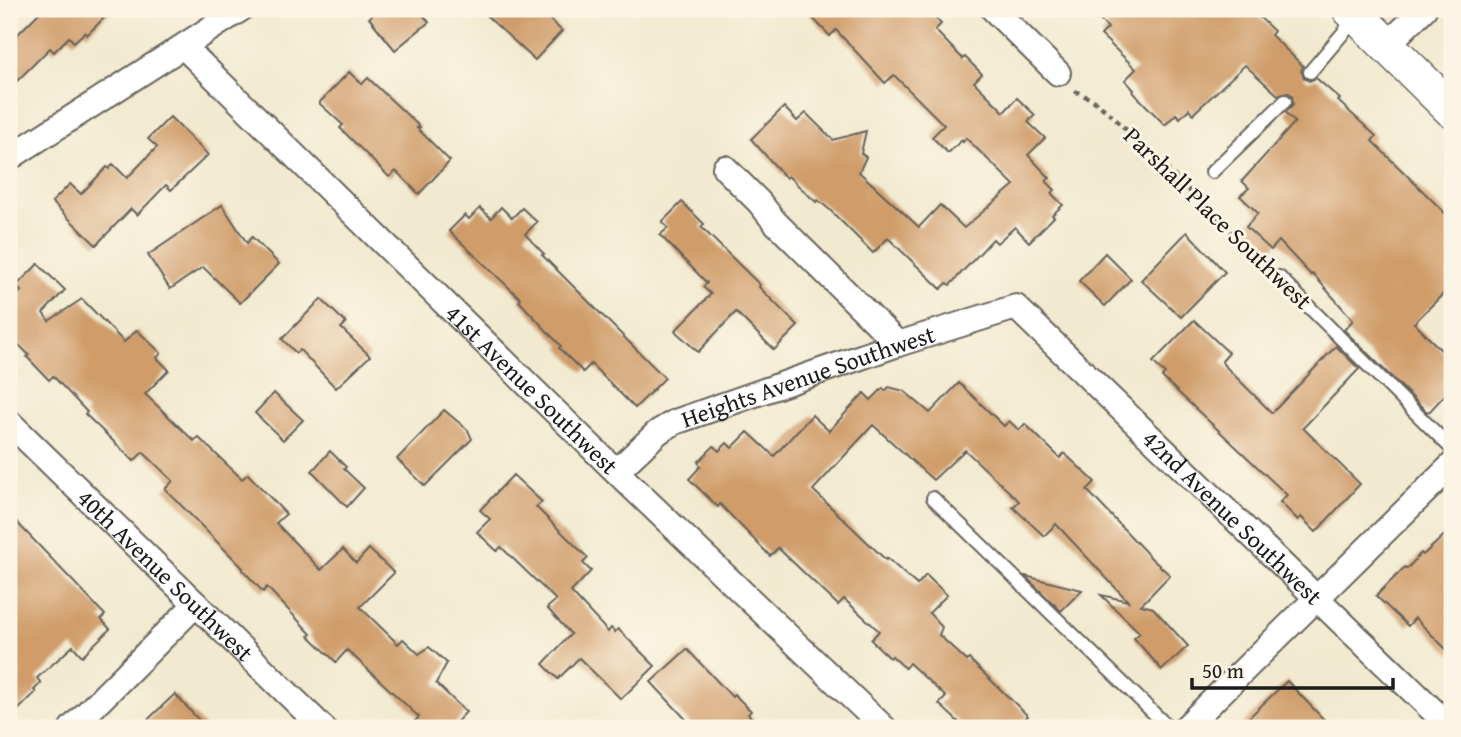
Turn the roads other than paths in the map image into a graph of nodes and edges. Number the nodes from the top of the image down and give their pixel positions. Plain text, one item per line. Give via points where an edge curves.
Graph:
1 (241, 9) edge
2 (993, 9) edge
3 (1424, 9) edge
4 (1354, 13) edge
5 (1387, 46) junction
6 (184, 47) junction
7 (1310, 72) dead end
8 (1058, 73) road end
9 (1285, 101) dead end
10 (1452, 110) edge
11 (9, 158) edge
12 (725, 168) dead end
13 (1212, 172) dead end
14 (1279, 277) road end
15 (1016, 307) joint
16 (898, 344) junction
17 (9, 422) edge
18 (1452, 449) edge
19 (1452, 465) edge
20 (617, 471) junction
21 (933, 498) dead end
22 (1317, 598) junction
23 (196, 604) junction
24 (1442, 725) edge
25 (72, 728) edge
26 (323, 728) edge
27 (884, 728) edge
28 (1169, 728) edge
29 (1185, 728) edge

1 - 6 street
2 - 8 street
3 - 5 street
4 - 5 main road
4 - 7 lane
5 - 10 main road
6 - 11 street
6 - 20 street, 41st Avenue Southwest
9 - 13 lane
12 - 16 street
14 - 18 lane, Parshall Place Southwest
15 - 16 street, Heights Avenue Southwest
15 - 22 street, 42nd Avenue Southwest
16 - 20 street, Heights Avenue Southwest via 676,422 658,432
17 - 23 street, 40th Avenue Southwest
19 - 22 street
20 - 27 street, 41st Avenue Southwest
21 - 28 lane
22 - 24 street, 42nd Avenue Southwest
22 - 29 street
23 - 25 street
23 - 26 street, 40th Avenue Southwest

